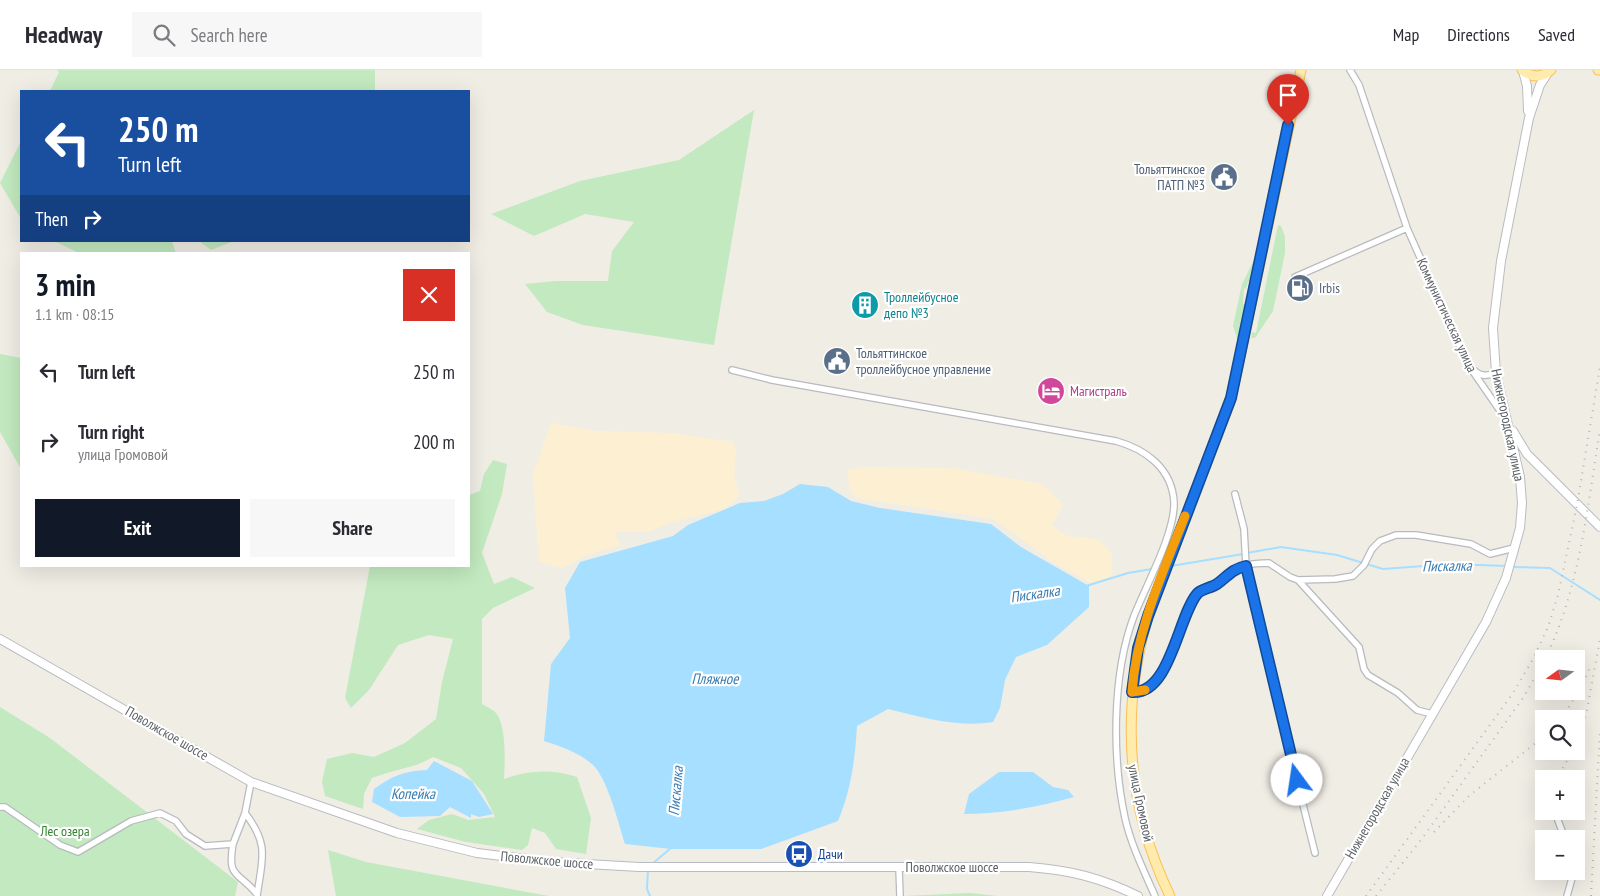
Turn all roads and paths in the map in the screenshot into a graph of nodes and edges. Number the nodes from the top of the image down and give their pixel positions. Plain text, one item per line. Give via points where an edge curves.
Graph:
1 (1301, 70) edge
2 (1350, 70) edge
3 (1522, 70) edge
4 (1551, 71) edge
5 (1528, 118) junction
6 (1407, 228) junction
7 (1295, 277) dead end
8 (1467, 363) junction
9 (732, 370) dead end
10 (1496, 373) junction
11 (1509, 425) junction
12 (1235, 494) dead end
13 (1600, 527) edge
14 (1514, 548) junction
15 (1246, 566) junction
16 (1298, 580) junction
17 (0, 638) edge
18 (1132, 692) junction
19 (1432, 714) junction
20 (251, 782) junction
21 (0, 806) edge
22 (245, 813) junction
23 (233, 844) junction
24 (1315, 853) dead end
25 (899, 868) junction
26 (1571, 880) edge
27 (257, 895) edge
28 (900, 896) edge
29 (1138, 896) edge
30 (1155, 896) edge
31 (1170, 896) edge
32 (1327, 896) edge
33 (1567, 896) edge

1 - 18 main road, улица Громовой via 1231,398 1148,616 1138,648
2 - 6 street, Коммунистическая улица via 1359,85
3 - 4 main road via 1534,76
3 - 5 main road, Нижнегородская улица via 1528,95
4 - 5 main road, Нижнегородская улица via 1540,85
5 - 10 main road, Нижнегородская улица via 1501,261 1493,328
6 - 7 street
6 - 8 street, Коммунистическая улица
8 - 10 street via 1479,375
8 - 11 street, Коммунистическая улица
9 - 30 street via 772,380 1116,440 1152,457 1171,488 1173,515 1128,638 1120,676 1117,748 1126,819
10 - 11 main road, Нижнегородская улица
11 - 13 main road, Коммунистическая улица via 1526,454
11 - 14 main road, Нижнегородская улица via 1522,503
12 - 15 street via 1244,529
14 - 16 street via 1490,554 1471,544 1396,535 1380,541 1353,576
14 - 19 main road, Нижнегородская улица via 1506,578 1486,622
15 - 16 street via 1269,563
15 - 18 street via 1230,572 1217,584 1196,595 1162,671 1151,686
15 - 24 street
16 - 19 street via 1359,647 1368,675 1398,693 1417,710
17 - 20 main road, Поволжское шоссе
18 - 31 main road, улица Громовой via 1130,748 1133,782 1144,832
19 - 32 main road, Нижнегородская улица
20 - 22 street
20 - 25 main road, Поволжское шоссе via 397,834 486,854 639,868
21 - 23 street via 60,846 78,852 131,821 160,812 205,846
22 - 23 street
22 - 27 street via 257,828 264,847
23 - 27 street via 232,869
25 - 28 street
25 - 29 main road, Поволжское шоссе via 1029,866 1067,870 1106,880
26 - 33 street

